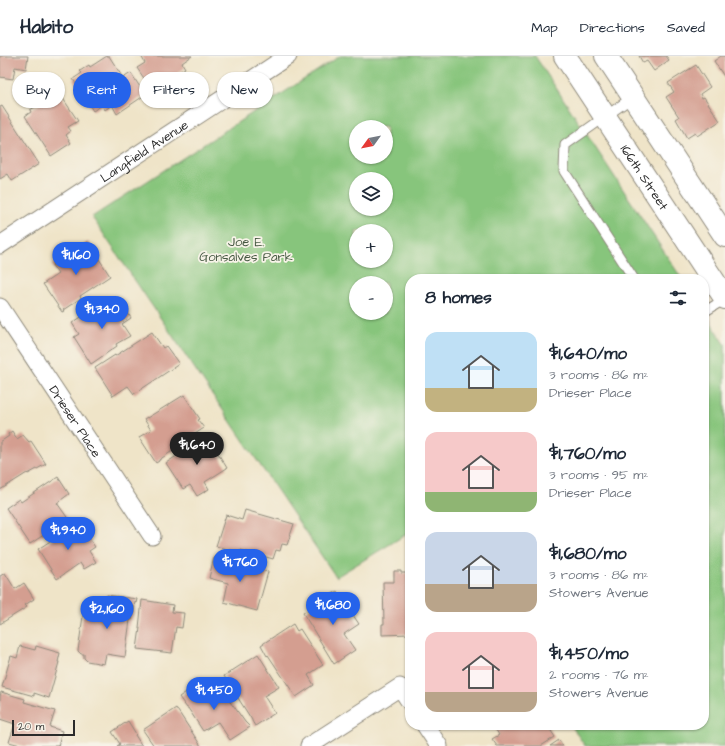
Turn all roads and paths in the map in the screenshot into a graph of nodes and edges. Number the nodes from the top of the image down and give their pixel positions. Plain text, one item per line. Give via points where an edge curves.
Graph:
1 (288, 56) edge
2 (565, 56) edge
3 (606, 56) edge
4 (633, 97) junction
5 (605, 117) junction
6 (725, 236) edge
7 (0, 245) edge
8 (631, 274) edge
9 (725, 298) edge
10 (0, 307) edge
11 (709, 309) edge
12 (152, 536) dead end
13 (405, 694) edge
14 (428, 730) edge
15 (309, 746) edge
16 (439, 746) edge

1 - 7 street, Langfield Avenue
2 - 5 street, 166th Street
3 - 4 street
4 - 5 lane
4 - 6 street
5 - 8 lane via 565,145 564,171
5 - 9 street, 166th Street
9 - 11 lane
10 - 12 street, Drieser Place
13 - 15 street via 400,687
14 - 16 street

